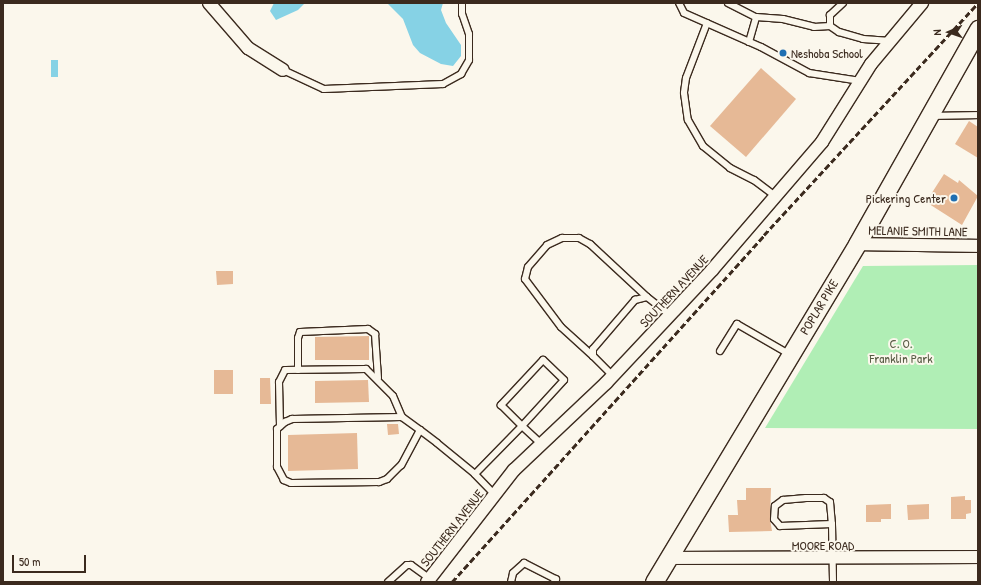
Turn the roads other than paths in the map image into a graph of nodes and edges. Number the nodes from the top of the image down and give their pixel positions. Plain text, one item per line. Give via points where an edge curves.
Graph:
1 (209, 3) edge
2 (462, 3) edge
3 (680, 3) edge
4 (728, 3) edge
5 (843, 3) edge
6 (922, 3) edge
7 (756, 17) junction
8 (707, 23) junction
9 (830, 26) junction
10 (978, 29) edge
11 (891, 40) junction
12 (749, 42) junction
13 (283, 70) joint
14 (860, 80) junction
15 (978, 115) edge
16 (929, 116) junction
17 (775, 196) junction
18 (857, 244) junction
19 (978, 246) edge
20 (648, 297) junction
21 (670, 315) junction
22 (720, 351) dead end
23 (791, 355) junction
24 (593, 356) junction
25 (298, 370) junction
26 (613, 376) junction
27 (378, 378) junction
28 (402, 417) junction
29 (280, 426) junction
30 (522, 426) junction
31 (420, 430) junction
32 (540, 443) junction
33 (476, 474) junction
34 (495, 495) junction
35 (832, 524) junction
36 (978, 557) edge
37 (668, 558) junction
38 (832, 559) junction
39 (429, 580) edge
40 (388, 582) edge
41 (511, 582) edge
42 (554, 582) edge
43 (654, 582) edge
44 (833, 582) edge

1 - 13 street via 248,48
2 - 13 lane via 462,14 470,34 469,60 461,74 443,84 324,89
3 - 8 lane via 684,13
4 - 7 lane
5 - 9 lane via 830,15
6 - 11 street, SOUTHERN AVENUE
7 - 9 lane
7 - 12 lane
8 - 12 lane
8 - 17 lane via 686,78 684,93 688,120 703,146 730,168 754,180
9 - 11 lane via 839,32 863,39
10 - 16 main road, POPLAR PIKE
11 - 14 street, SOUTHERN AVENUE
12 - 14 lane via 809,73
14 - 17 street, SOUTHERN AVENUE via 822,142
15 - 16 lane
16 - 18 main road, POPLAR PIKE
17 - 21 street, SOUTHERN AVENUE
18 - 19 street, MELANIE SMITH LANE
18 - 23 main road, POPLAR PIKE
20 - 21 lane
20 - 24 lane via 635,300 597,343 593,349
20 - 24 lane via 590,244 579,238 562,238 547,245 528,267 525,279 561,327
21 - 26 street, SOUTHERN AVENUE
22 - 23 lane via 737,324
23 - 37 main road, POPLAR PIKE
24 - 26 lane
25 - 27 lane via 357,368 366,369
25 - 27 lane via 300,332 368,329 375,334
25 - 29 lane via 285,370 281,375
26 - 32 street, SOUTHERN AVENUE
27 - 28 lane via 397,402
28 - 29 lane via 292,419
28 - 31 lane
29 - 31 lane via 277,429 277,466 284,480 291,482 371,482 387,479 401,465
30 - 30 lane via 500,404 543,360 564,380
30 - 32 lane
30 - 33 lane
31 - 33 lane
32 - 34 street, SOUTHERN AVENUE
33 - 34 lane
34 - 39 street, SOUTHERN AVENUE
35 - 35 lane via 830,502 824,498 783,500 774,506 774,519 780,526
35 - 38 lane
36 - 38 street, MOORE ROAD
37 - 38 street, MOORE ROAD
37 - 43 main road, POPLAR PIKE
38 - 44 lane
39 - 40 lane via 411,565 407,565
41 - 42 lane via 513,573 524,563 556,578

